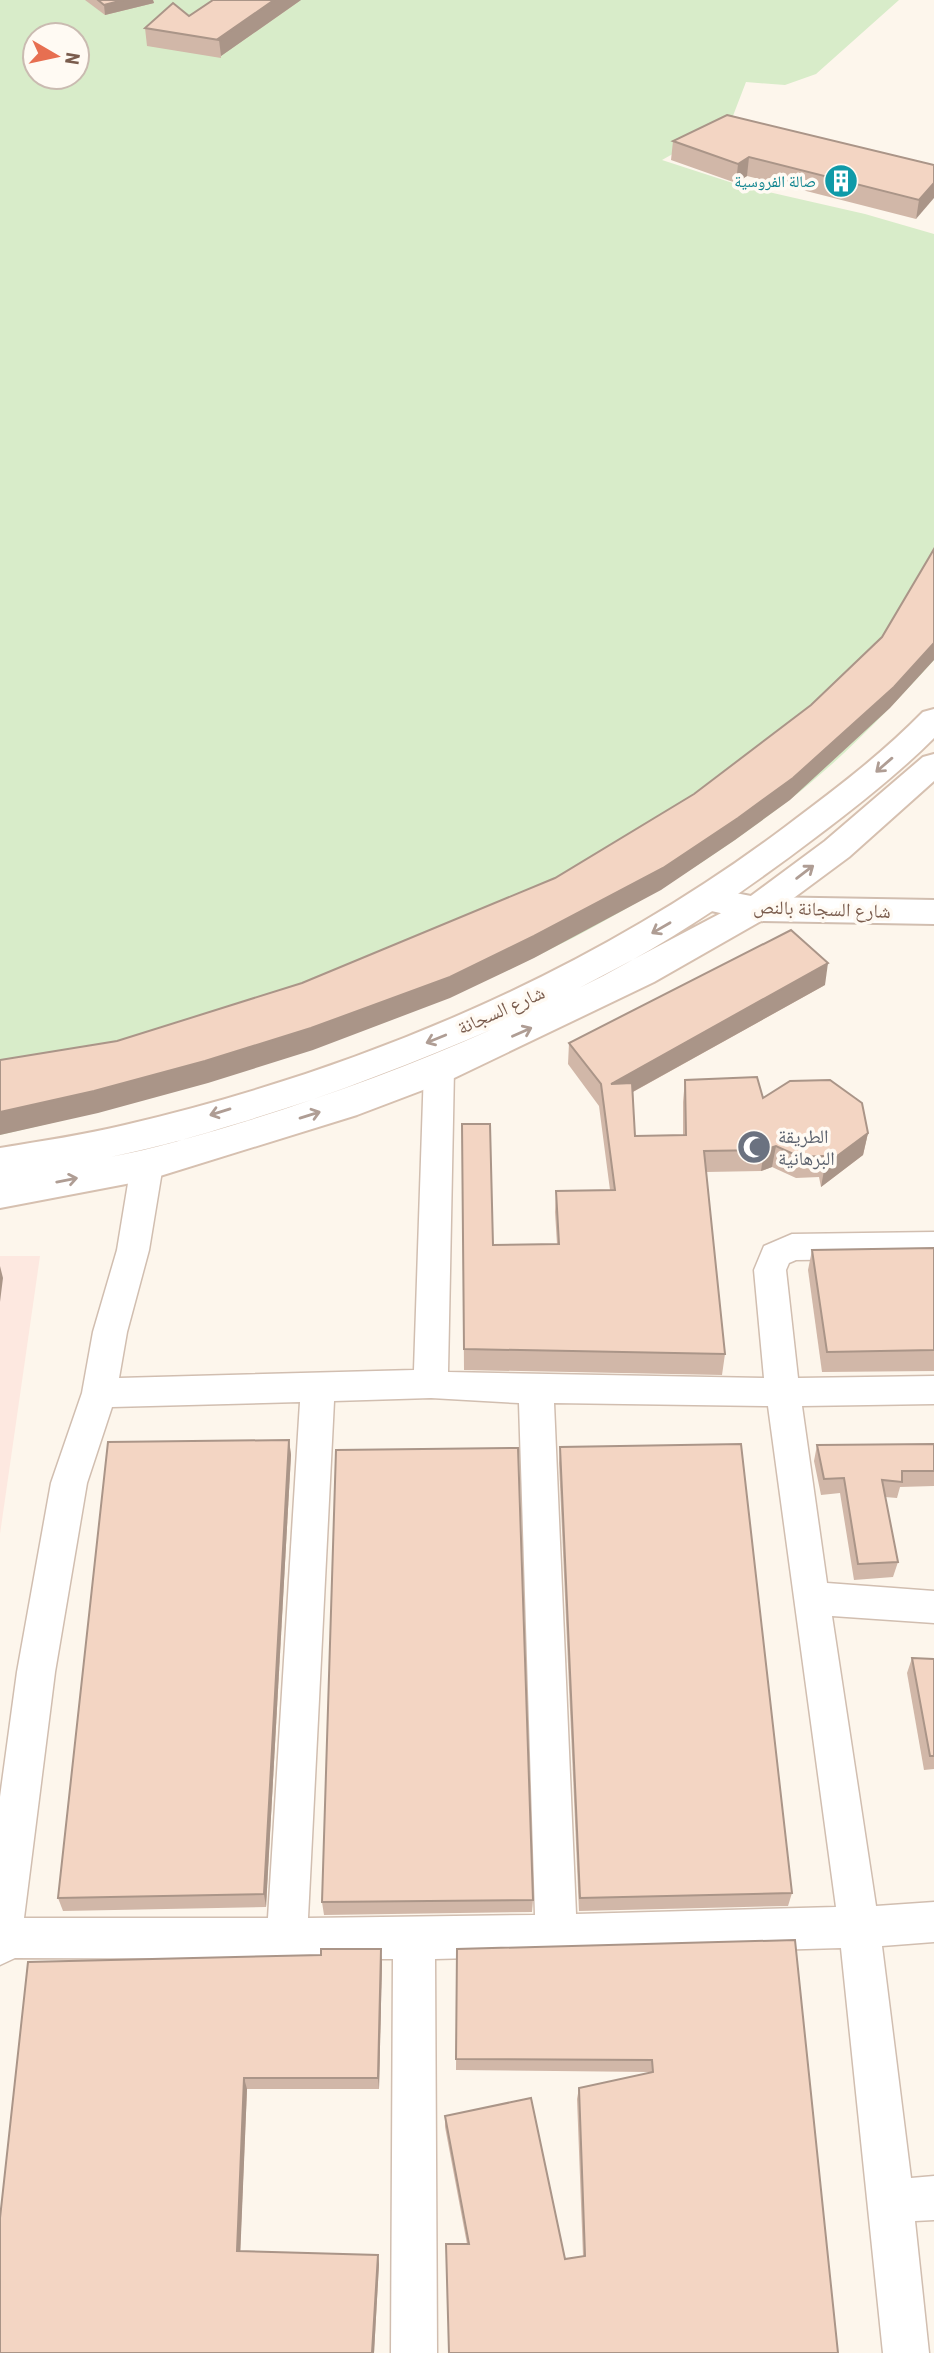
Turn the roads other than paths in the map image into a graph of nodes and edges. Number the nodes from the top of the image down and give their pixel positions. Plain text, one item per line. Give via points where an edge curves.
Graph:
1 (934, 719) edge
2 (934, 764) edge
3 (710, 900) junction
4 (756, 909) junction
5 (934, 912) edge
6 (439, 1069) junction
7 (0, 1163) edge
8 (147, 1165) junction
9 (0, 1193) edge
10 (934, 1245) edge
11 (431, 1384) junction
12 (318, 1388) junction
13 (536, 1389) junction
14 (934, 1390) edge
15 (781, 1392) junction
16 (99, 1393) junction
17 (811, 1598) junction
18 (934, 1607) edge
19 (934, 1922) edge
20 (859, 1927) junction
21 (556, 1933) junction
22 (288, 1937) junction
23 (414, 1939) junction
24 (1, 1941) edge
25 (913, 2200) edge
26 (414, 2353) edge
27 (906, 2353) edge

1 -> 3 main road, شارع السجانة via 798,836
4 -> 2 main road, شارع السجانة via 837,849
3 - 4 main road, شارع السجانة بالنص
3 -> 7 main road, شارع السجانة via 510,1009 330,1080 138,1137
4 - 5 main road, شارع السجانة بالنص
6 -> 4 main road, شارع السجانة via 641,973
8 -> 6 main road, شارع السجانة via 344,1105
6 - 11 street
9 -> 8 main road, شارع السجانة
8 - 16 street via 133,1250
10 - 15 street via 792,1247 775,1255 770,1270
11 - 12 street
11 - 13 street
12 - 16 street
12 - 22 street
13 - 15 street
13 - 21 street
14 - 15 street
15 - 17 street
16 - 24 street via 69,1483 28,1724
17 - 18 street
17 - 20 street
19 - 20 street
20 - 21 street
20 - 25 street
21 - 23 street
22 - 23 street
22 - 24 street
23 - 26 street
25 - 27 street

